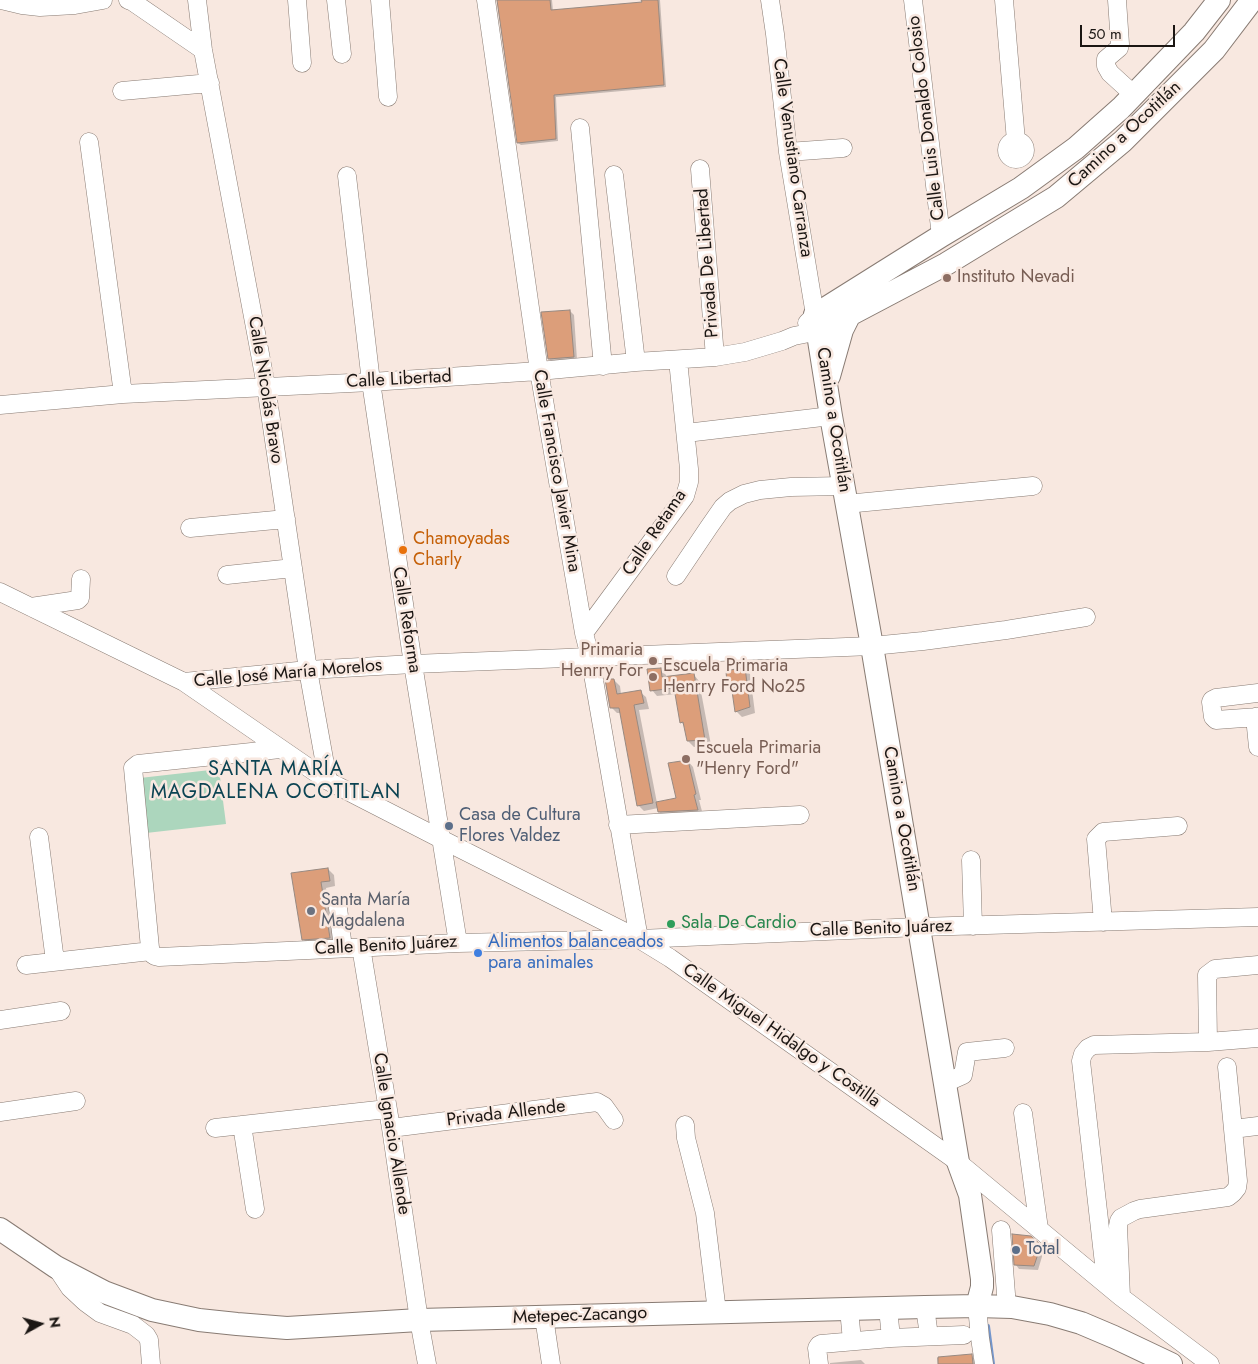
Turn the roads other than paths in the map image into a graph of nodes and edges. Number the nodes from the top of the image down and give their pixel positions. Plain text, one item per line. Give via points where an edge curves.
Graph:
1 (1, 0) edge
2 (104, 0) edge
3 (128, 0) edge
4 (197, 0) edge
5 (297, 0) edge
6 (336, 0) edge
7 (380, 0) edge
8 (486, 0) edge
9 (770, 0) edge
10 (913, 0) edge
11 (1004, 0) edge
12 (1117, 0) edge
13 (1219, 0) edge
14 (1252, 0) edge
15 (1194, 32) junction
16 (203, 50) junction
17 (1214, 50) junction
18 (342, 54) dead end
19 (302, 63) dead end
20 (210, 83) junction
21 (122, 91) dead end
22 (1133, 94) junction
23 (388, 97) dead end
24 (580, 128) dead end
25 (89, 142) dead end
26 (844, 148) dead end
27 (788, 152) junction
28 (700, 169) dead end
29 (614, 175) dead end
30 (347, 176) dead end
31 (1021, 188) junction
32 (941, 236) junction
33 (850, 314) junction
34 (817, 323) junction
35 (715, 357) junction
36 (678, 360) junction
37 (636, 362) junction
38 (603, 366) junction
39 (539, 371) junction
40 (371, 382) junction
41 (266, 386) junction
42 (826, 387) junction
43 (123, 394) junction
44 (0, 405) edge
45 (831, 416) junction
46 (686, 434) junction
47 (1033, 486) dead end
48 (845, 495) junction
49 (286, 519) junction
50 (190, 528) dead end
51 (293, 568) junction
52 (227, 575) dead end
53 (676, 576) dead end
54 (81, 579) dead end
55 (0, 592) edge
56 (30, 607) junction
57 (1086, 618) dead end
58 (584, 633) junction
59 (872, 646) junction
60 (590, 657) junction
61 (413, 664) junction
62 (308, 670) junction
63 (184, 682) junction
64 (1258, 693) edge
65 (1257, 717) edge
66 (1258, 747) edge
67 (280, 749) junction
68 (328, 781) junction
69 (800, 815) dead end
70 (618, 825) junction
71 (1178, 826) dead end
72 (39, 837) dead end
73 (441, 840) junction
74 (971, 860) dead end
75 (338, 908) dead end
76 (1258, 917) edge
77 (1103, 922) junction
78 (973, 926) junction
79 (919, 927) junction
80 (639, 939) junction
81 (458, 943) junction
82 (361, 947) junction
83 (343, 948) junction
84 (150, 949) junction
85 (55, 961) junction
86 (26, 965) dead end
87 (1258, 965) edge
88 (61, 1012) dead end
89 (0, 1020) edge
90 (1258, 1038) edge
91 (1208, 1042) junction
92 (1005, 1048) dead end
93 (1228, 1067) dead end
94 (945, 1084) junction
95 (76, 1101) dead end
96 (387, 1109) junction
97 (0, 1112) edge
98 (1023, 1113) dead end
99 (614, 1120) dead end
100 (242, 1125) junction
101 (685, 1125) dead end
102 (1258, 1126) edge
103 (215, 1128) dead end
104 (391, 1128) junction
105 (1233, 1129) junction
106 (958, 1162) junction
107 (1011, 1206) junction
108 (255, 1209) dead end
109 (0, 1229) edge
110 (1039, 1229) junction
111 (1001, 1230) junction
112 (976, 1238) junction
113 (56, 1267) junction
114 (1105, 1283) junction
115 (1121, 1297) junction
116 (977, 1306) junction
117 (925, 1307) junction
118 (1006, 1307) junction
119 (888, 1308) junction
120 (849, 1309) junction
121 (717, 1312) junction
122 (544, 1317) junction
123 (419, 1320) junction
124 (1171, 1334) junction
125 (964, 1335) dead end
126 (930, 1336) junction
127 (891, 1338) junction
128 (852, 1341) junction
129 (1167, 1363) edge
130 (151, 1364) edge
131 (427, 1364) edge
132 (551, 1364) edge
133 (819, 1364) edge
134 (984, 1364) edge
135 (1210, 1364) edge

1 - 2 street via 40,7
3 - 16 street
4 - 16 street, Calle Nicolás Bravo
5 - 19 street
6 - 18 street
7 - 23 street
8 - 39 street, Calle Francisco Javier Mina
9 - 27 street, Calle Venustiano Carranza
10 - 32 street, Calle Luis Donaldo Colosio
11 - 31 street via 1016,142 1021,143 1025,152 1017,159
12 - 22 street via 1120,44 1106,59 1106,66
13 - 15 main road, Camino a Ocotitlán
14 - 17 main road, Camino a Ocotitlán
15 - 17 main road
15 - 22 main road, Camino a Ocotitlán
16 - 20 street, Calle Nicolás Bravo
17 - 33 main road, Camino a Ocotitlán via 1123,141 1056,197 946,264
20 - 21 street
20 - 41 street, Calle Nicolás Bravo
22 - 31 main road, Camino a Ocotitlán via 1076,148
24 - 38 street
25 - 43 street
26 - 27 street
27 - 34 street, Calle Venustiano Carranza
28 - 35 street, Privada De Libertad
29 - 37 street
30 - 40 street, Calle Reforma
31 - 32 main road, Camino a Ocotitlán
32 - 34 main road, Camino a Ocotitlán
33 - 34 main road, Camino a Ocotitlán
33 - 42 main road via 842,330
34 - 35 street, Calle Libertad via 782,342
34 - 42 main road, Camino a Ocotitlán
35 - 36 street, Calle Libertad
36 - 37 street, Calle Libertad
36 - 46 street, Calle Retama
37 - 38 street, Calle Libertad
38 - 39 street, Calle Libertad
39 - 40 street, Calle Libertad
39 - 58 street, Calle Francisco Javier Mina
40 - 41 street, Calle Libertad
40 - 61 street, Calle Reforma
41 - 43 street, Calle Libertad
41 - 49 street, Calle Nicolás Bravo
42 - 45 main road, Camino a Ocotitlán
43 - 44 street, Calle Libertad
45 - 46 street
45 - 48 main road, Camino a Ocotitlán
46 - 58 street, Calle Retama via 690,469 685,496
47 - 48 street
48 - 53 street via 791,487 744,494 730,501 719,514
48 - 59 main road, Camino a Ocotitlán
49 - 50 street
49 - 51 street, Calle Nicolás Bravo
51 - 52 street
51 - 62 street, Calle Nicolás Bravo
54 - 56 street via 78,600
55 - 56 street, Calle Miguel Hidalgo y Costilla
56 - 63 street, Calle Miguel Hidalgo y Costilla
57 - 59 street, Calle José María Morelos
58 - 60 street, Calle Francisco Javier Mina
59 - 60 street, Calle José María Morelos
59 - 79 main road, Camino a Ocotitlán
60 - 61 street, Calle José María Morelos
60 - 70 street, Calle Francisco Javier Mina
61 - 62 street, Calle José María Morelos
61 - 73 street, Calle Reforma
62 - 63 street, Calle José María Morelos
62 - 68 street, Calle Nicolás Bravo
63 - 67 street, Calle Miguel Hidalgo y Costilla
64 - 65 street via 1216,698 1211,702 1216,720
65 - 66 street
67 - 68 street, Calle Miguel Hidalgo y Costilla
67 - 84 street via 135,765 133,768
68 - 73 street, Calle Miguel Hidalgo y Costilla
69 - 70 street
70 - 80 street, Calle Francisco Javier Mina
71 - 77 street via 1103,832 1096,839
72 - 85 street
73 - 80 street, Calle Miguel Hidalgo y Costilla
73 - 81 street, Calle Reforma
74 - 78 street
75 - 83 street
76 - 77 street, Calle Benito Juárez
77 - 78 street, Calle Benito Juárez
78 - 79 street, Calle Benito Juárez
79 - 80 street, Calle Benito Juárez
79 - 94 main road, Camino a Ocotitlán
80 - 81 street, Calle Benito Juárez
80 - 106 street, Calle Miguel Hidalgo y Costilla
81 - 82 street, Calle Benito Juárez
82 - 83 street, Calle Benito Juárez
82 - 96 street, Calle Ignacio Allende
83 - 84 street, Calle Benito Juárez via 159,957
84 - 85 street, Calle Benito Juárez
85 - 86 street, Calle Benito Juárez
87 - 91 street via 1215,969 1206,975
88 - 89 street
90 - 91 street
91 - 114 street via 1094,1045 1083,1054 1081,1060
92 - 94 street via 968,1052 963,1075
93 - 105 street
94 - 106 main road, Camino a Ocotitlán
95 - 97 street
96 - 100 street
96 - 104 street, Calle Ignacio Allende
98 - 110 street
99 - 104 street, Privada Allende via 597,1102
100 - 103 street
100 - 108 street
101 - 121 street via 705,1213
102 - 105 street
104 - 123 street, Calle Ignacio Allende
105 - 115 street via 1238,1181 1233,1193 1228,1197 1140,1209 1119,1221
106 - 107 street, Calle Miguel Hidalgo y Costilla
106 - 112 main road, Camino a Ocotitlán via 970,1195
107 - 110 street, Calle Miguel Hidalgo y Costilla
107 - 111 street
109 - 113 main road, Metepec-Zacango
110 - 114 street, Calle Miguel Hidalgo y Costilla
111 - 112 street
111 - 118 street
112 - 116 main road, Camino a Ocotitlán via 982,1279
113 - 123 main road, Metepec-Zacango via 104,1292 152,1310 199,1320 287,1328
113 - 130 street via 70,1288 85,1302 100,1312 133,1325 146,1335
114 - 115 street, Calle Miguel Hidalgo y Costilla
115 - 124 street, Calle Miguel Hidalgo y Costilla
116 - 117 main road, Metepec-Zacango
116 - 118 main road, Metepec-Zacango
116 - 134 street
117 - 119 main road, Metepec-Zacango
117 - 126 street
118 - 129 main road, Metepec-Zacango via 1081,1323
119 - 120 main road, Metepec-Zacango
119 - 127 street
120 - 121 main road, Metepec-Zacango
120 - 128 street
121 - 122 main road, Metepec-Zacango
122 - 123 main road, Metepec-Zacango
122 - 132 street
123 - 131 street, Calle Ignacio Allende
124 - 129 street
124 - 135 street, Calle Miguel Hidalgo y Costilla
125 - 126 street
126 - 127 street
127 - 128 street
128 - 133 street via 819,1345

